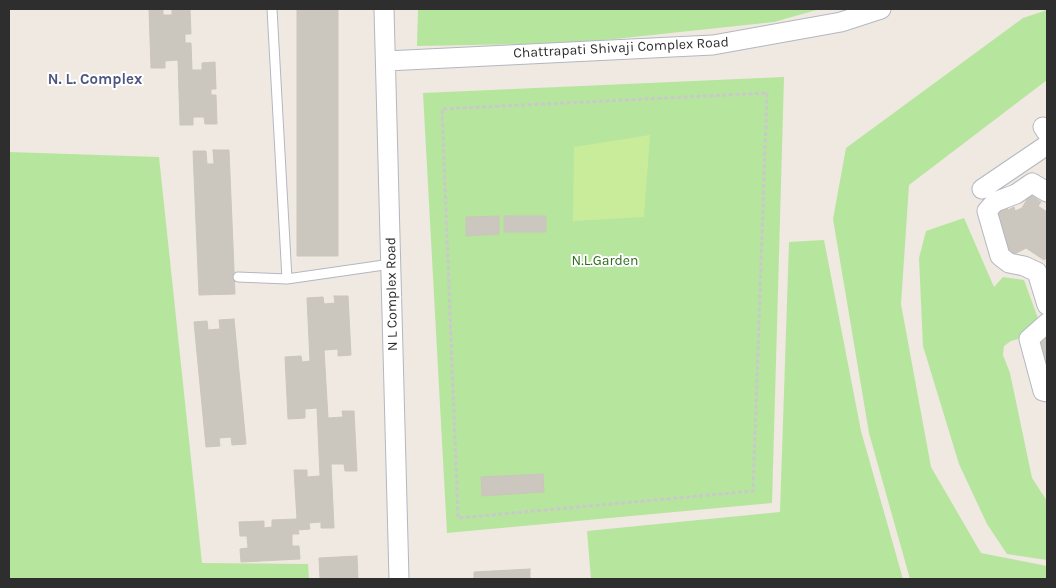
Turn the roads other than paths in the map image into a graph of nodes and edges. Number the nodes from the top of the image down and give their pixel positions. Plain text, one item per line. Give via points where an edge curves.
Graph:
1 (272, 9) edge
2 (384, 9) edge
3 (881, 9) edge
4 (386, 61) junction
5 (1047, 146) edge
6 (982, 189) dead end
7 (1047, 192) edge
8 (392, 264) junction
9 (238, 277) dead end
10 (287, 278) junction
11 (1047, 305) edge
12 (1047, 323) edge
13 (1047, 392) edge
14 (400, 579) edge

1 - 10 lane
2 - 4 street, N L Complex Road
3 - 4 street, Chattrapati Shivaji Complex Road via 841,22 713,45
4 - 8 street, N L Complex Road
5 - 6 street
7 - 11 street via 1032,183 995,202 987,211 1000,256 1009,263 1037,272
8 - 10 lane
8 - 14 street, N L Complex Road
9 - 10 lane
12 - 13 street via 1029,339 1043,391

